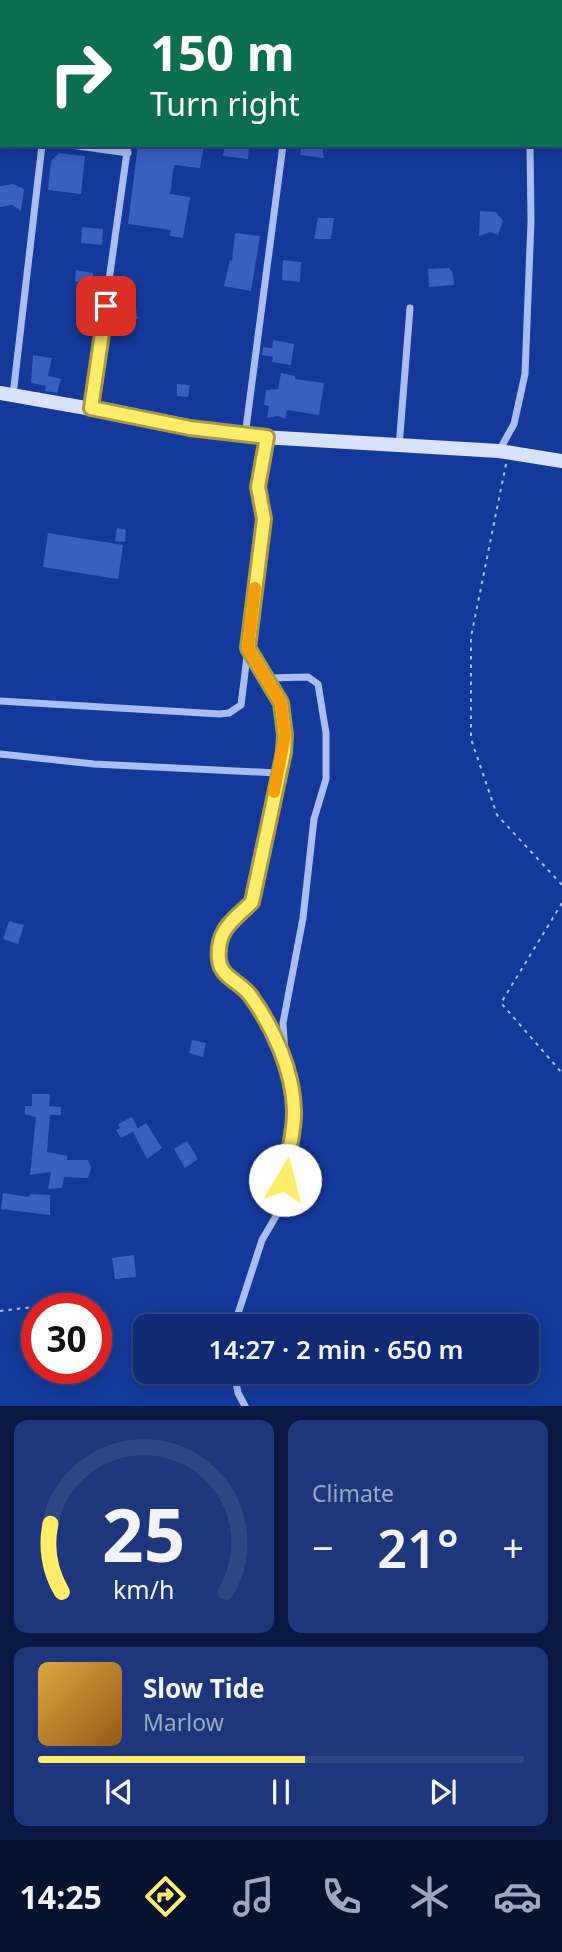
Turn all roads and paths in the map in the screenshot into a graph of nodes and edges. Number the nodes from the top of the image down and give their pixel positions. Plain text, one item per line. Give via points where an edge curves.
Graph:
1 (41, 147) edge
2 (100, 147) edge
3 (282, 147) edge
4 (530, 147) edge
5 (128, 149) edge
6 (410, 308) dead end
7 (7, 394) edge
8 (91, 408) junction
9 (245, 436) junction
10 (267, 437) junction
11 (399, 447) junction
12 (504, 452) junction
13 (562, 461) edge
14 (248, 648) junction
15 (268, 678) junction
16 (0, 701) edge
17 (0, 754) edge
18 (277, 773) junction
19 (562, 885) edge
20 (562, 903) edge
21 (285, 1062) junction
22 (562, 1073) edge
23 (21, 1308) edge
24 (0, 1311) edge
25 (238, 1314) edge
26 (236, 1384) edge
27 (246, 1406) edge

1 - 7 street
2 - 5 street
3 - 9 street
4 - 12 street via 525,374
5 - 8 street
6 - 11 street
7 - 8 street
8 - 9 street
9 - 10 street
10 - 11 street
10 - 14 street via 258,487 264,519
11 - 12 street
12 - 13 street
12 - 19 path via 471,638 471,739 497,814
14 - 15 street
14 - 16 street via 244,698 229,713
15 - 18 street via 281,703 285,727
15 - 21 street via 308,677 318,684 327,757 283,1023
17 - 18 street via 94,764
18 - 21 street via 252,902 226,927 218,958 226,974 250,994
20 - 22 path via 501,1003
21 - 25 street via 295,1111 284,1194 278,1216 262,1240
23 - 24 path
26 - 27 street

